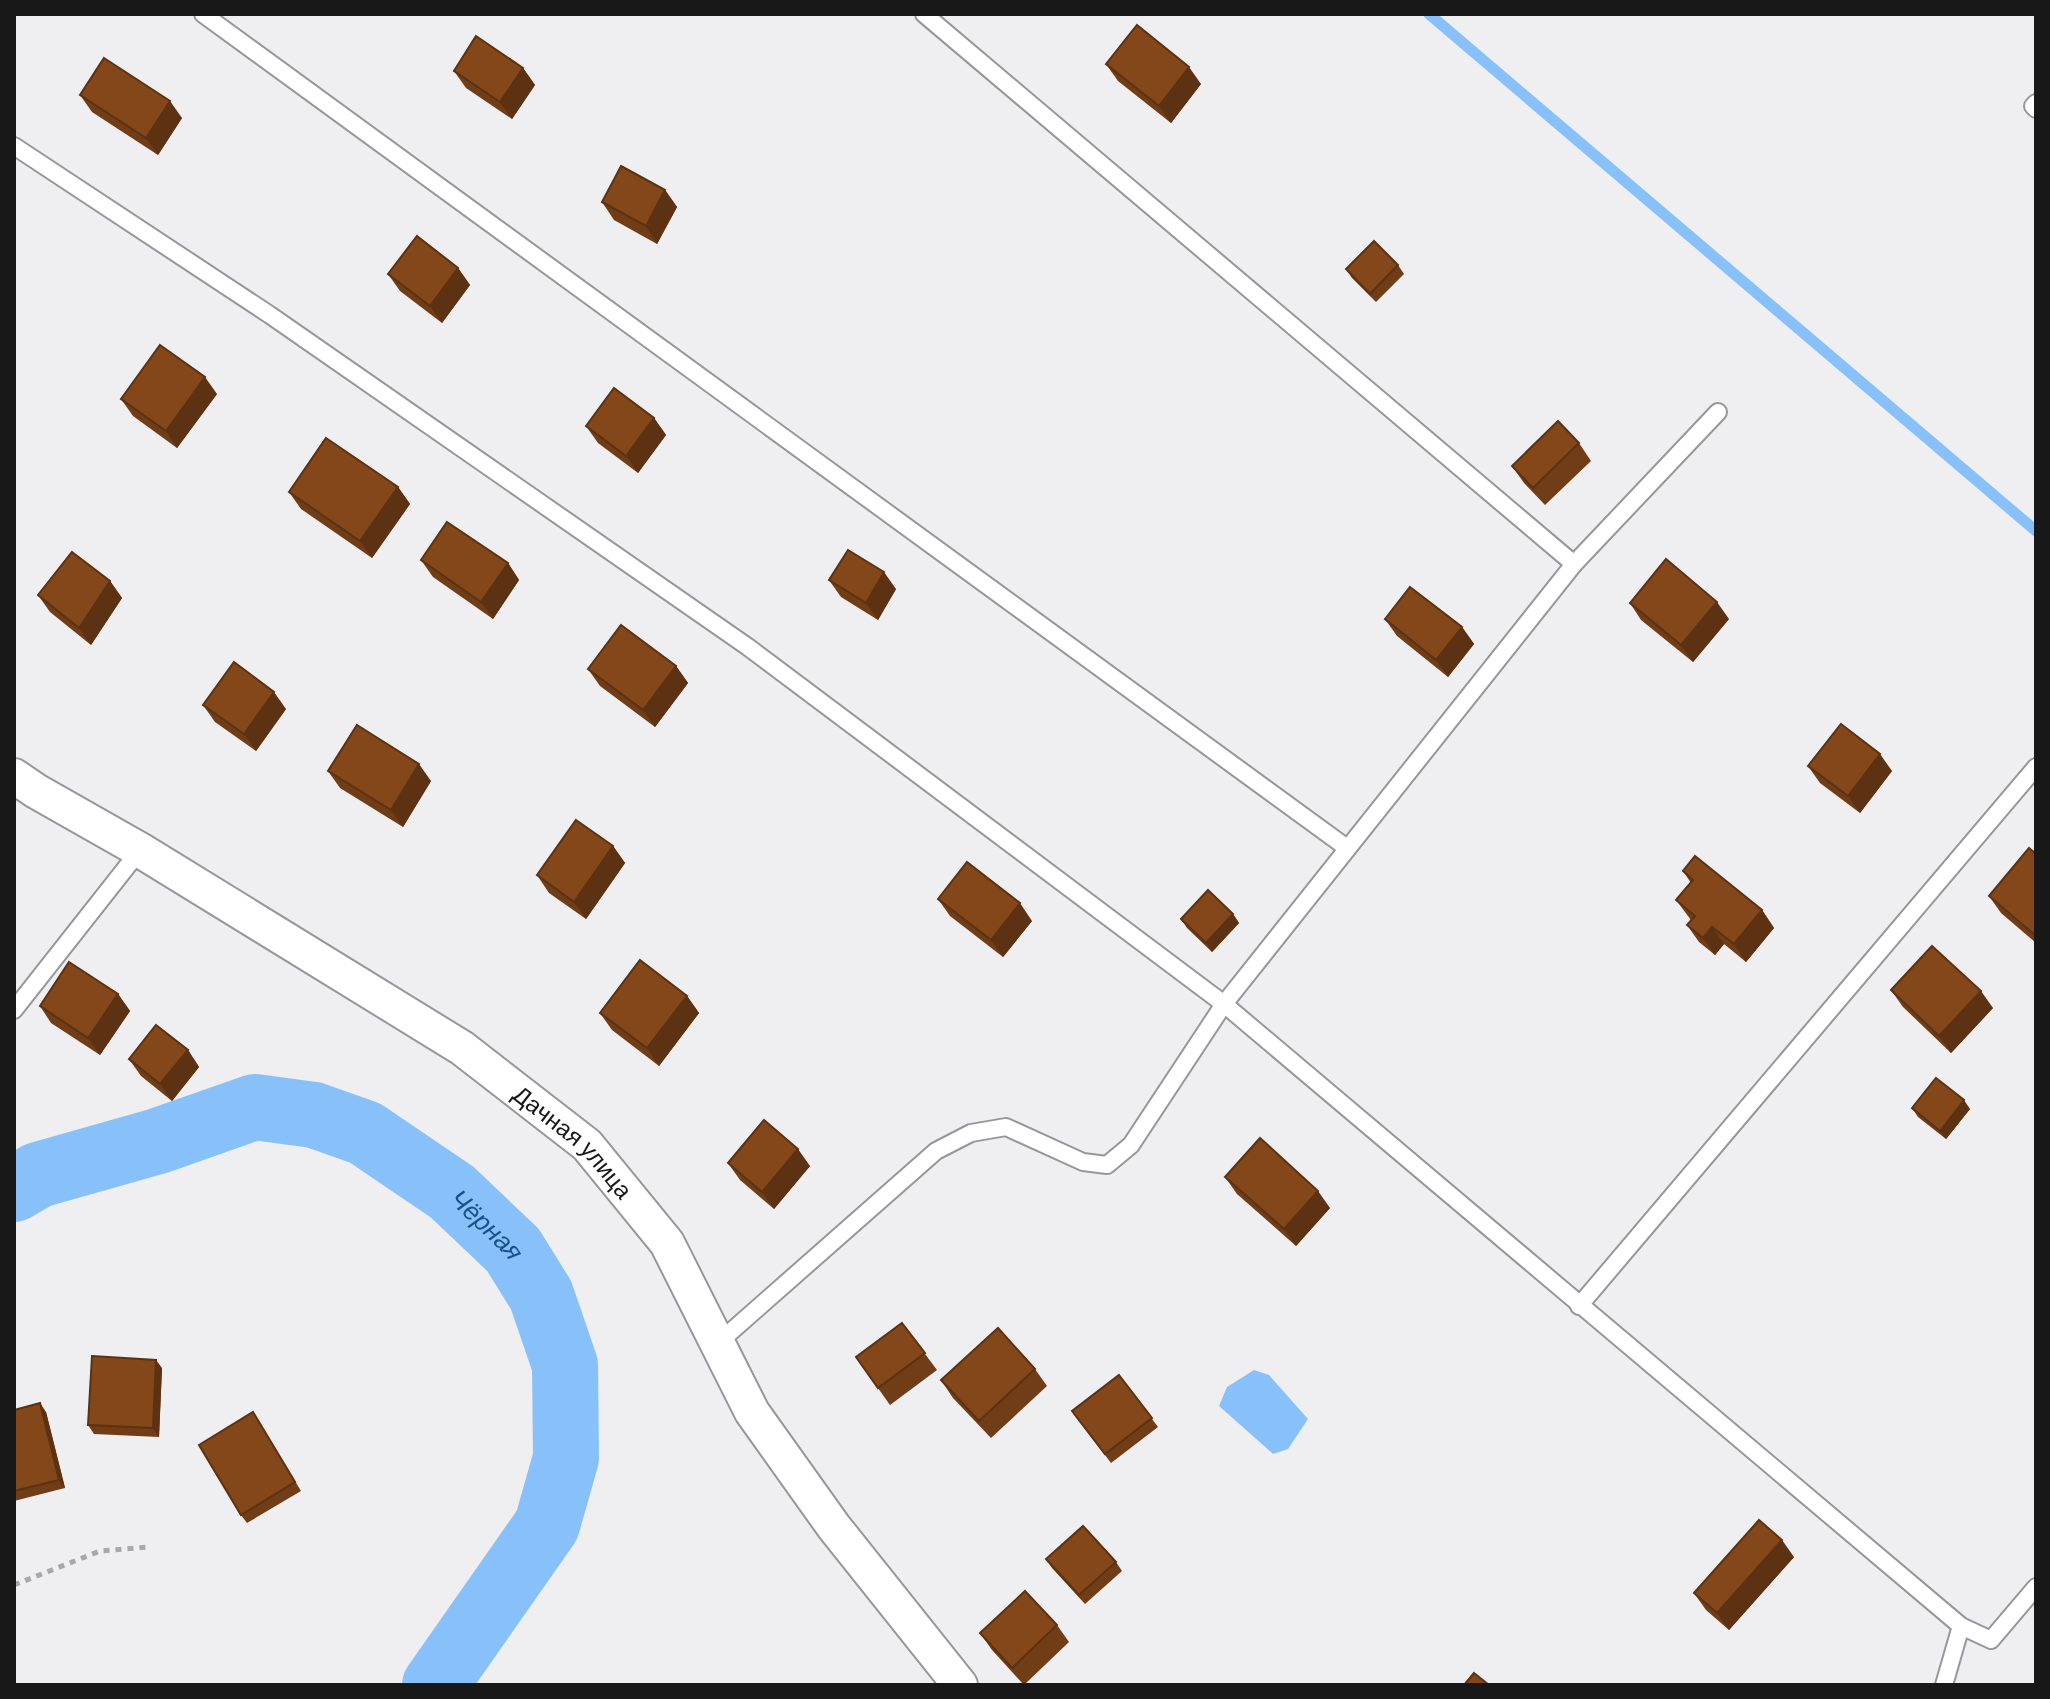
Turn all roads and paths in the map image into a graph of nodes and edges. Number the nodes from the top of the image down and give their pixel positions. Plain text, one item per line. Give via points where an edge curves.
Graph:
1 (203, 14) edge
2 (924, 14) edge
3 (14, 146) edge
4 (1718, 412) dead end
5 (1574, 564) junction
6 (2036, 767) edge
7 (14, 776) edge
8 (1347, 848) junction
9 (140, 850) junction
10 (1224, 1004) junction
11 (14, 1010) edge
12 (1579, 1306) junction
13 (718, 1343) junction
14 (149, 1547) dead end
15 (14, 1585) edge
16 (2036, 1587) edge
17 (1961, 1626) junction
18 (960, 1685) edge
19 (1944, 1685) edge

1 - 8 lane
2 - 5 lane
3 - 10 lane via 270,315 748,647
4 - 5 lane
5 - 8 lane
6 - 12 lane
7 - 9 street, Дачная улица
8 - 10 lane
9 - 11 lane
9 - 13 street, Дачная улица via 462,1048 587,1145 667,1243
10 - 12 lane
10 - 13 lane via 1131,1145 1107,1165 1083,1162 1006,1127 971,1133 936,1151
12 - 17 lane
13 - 18 street, Дачная улица via 752,1412 834,1527
14 - 15 path via 100,1551
16 - 17 lane via 1991,1640
17 - 19 lane

